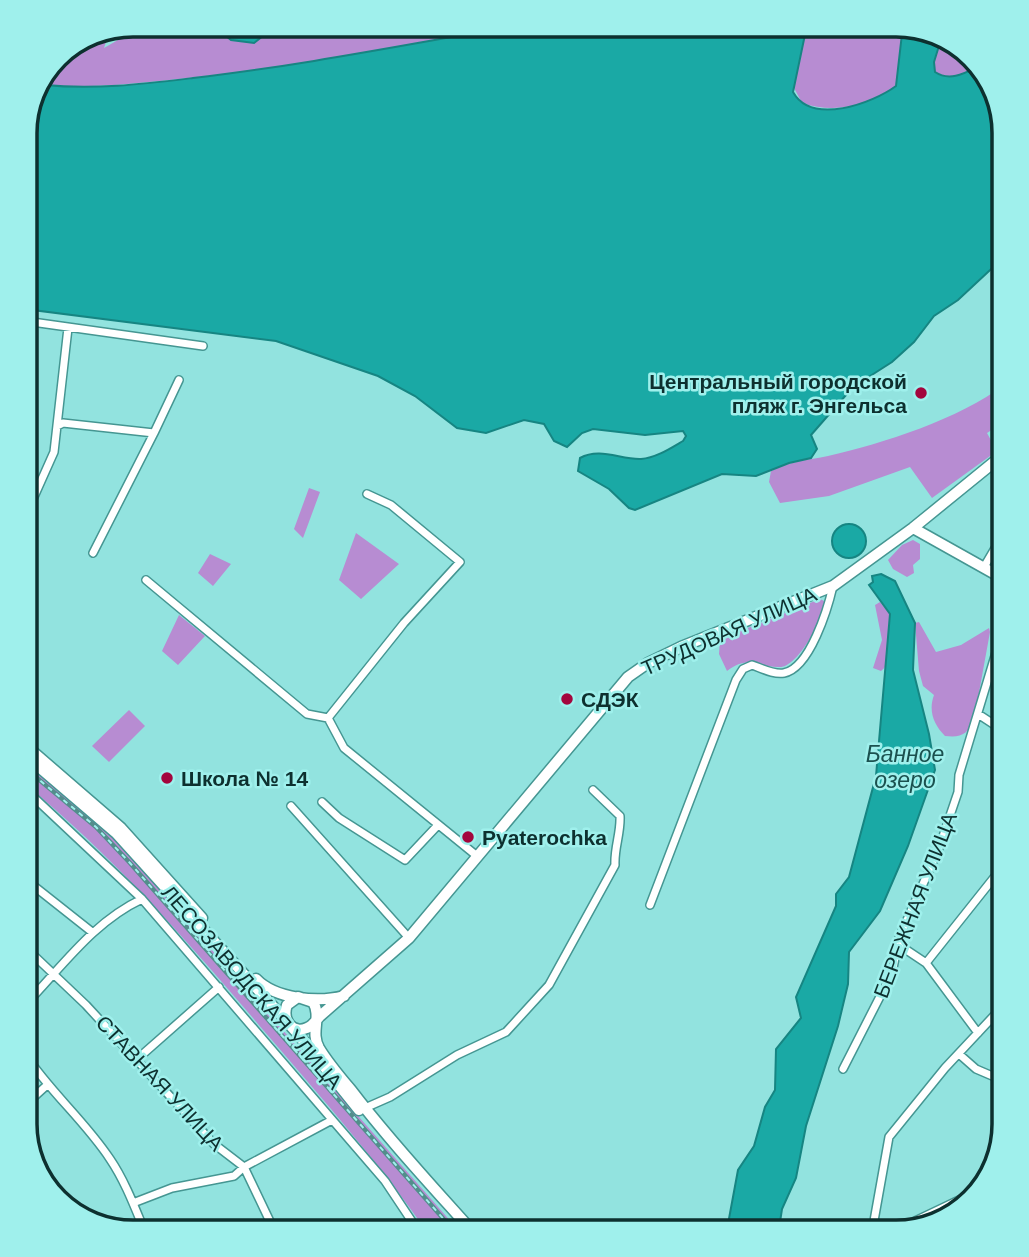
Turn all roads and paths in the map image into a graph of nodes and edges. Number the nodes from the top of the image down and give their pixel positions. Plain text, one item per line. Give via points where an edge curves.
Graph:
1 (37, 323) edge
2 (68, 328) junction
3 (203, 346) dead end
4 (179, 380) dead end
5 (57, 426) junction
6 (153, 433) junction
7 (992, 464) edge
8 (37, 490) edge
9 (367, 494) dead end
10 (914, 528) junction
11 (93, 553) dead end
12 (992, 553) edge
13 (984, 567) junction
14 (992, 572) edge
15 (146, 580) dead end
16 (833, 586) junction
17 (992, 669) edge
18 (978, 714) junction
19 (328, 718) junction
20 (992, 723) edge
21 (37, 756) edge
22 (37, 765) edge
23 (593, 790) dead end
24 (37, 800) edge
25 (322, 802) dead end
26 (291, 806) dead end
27 (438, 825) junction
28 (477, 856) junction
29 (992, 880) edge
30 (37, 889) edge
31 (142, 899) junction
32 (650, 905) dead end
33 (92, 932) junction
34 (409, 938) junction
35 (899, 945) junction
36 (37, 959) edge
37 (926, 963) junction
38 (54, 975) junction
39 (219, 987) junction
40 (37, 992) edge
41 (344, 996) junction
42 (301, 997) junction
43 (992, 1018) edge
44 (315, 1020) junction
45 (289, 1024) junction
46 (978, 1033) junction
47 (959, 1054) junction
48 (135, 1061) junction
49 (843, 1069) dead end
50 (37, 1073) edge
51 (992, 1076) edge
52 (46, 1086) junction
53 (37, 1094) edge
54 (365, 1108) junction
55 (332, 1120) junction
56 (243, 1167) junction
57 (133, 1203) junction
58 (140, 1220) edge
59 (269, 1220) edge
60 (410, 1220) edge
61 (454, 1220) edge
62 (462, 1220) edge
63 (874, 1220) edge

1 - 2 street
2 - 3 street
2 - 5 street
4 - 6 street
5 - 6 street
5 - 8 street via 54,452
6 - 11 street
7 - 10 main road, ТРУДОВАЯ УЛИЦА
9 - 19 street via 391,505 460,562
10 - 13 main road
10 - 16 main road, ТРУДОВАЯ УЛИЦА
12 - 13 street
13 - 14 main road
15 - 19 street via 307,714
16 - 28 main road, ТРУДОВАЯ УЛИЦА via 681,647 628,677
16 - 32 street via 824,622 793,670 781,674 752,665 736,680
17 - 18 street, БЕРЕЖНАЯ УЛИЦА
18 - 20 street
18 - 35 street, БЕРЕЖНАЯ УЛИЦА via 939,848
19 - 27 street via 344,748
21 - 42 main road, ЛЕСОЗАВОДСКАЯ УЛИЦА via 121,828 265,987
22 - 45 main road, ЛЕСОЗАВОДСКАЯ УЛИЦА via 116,833
23 - 54 street via 620,816 615,865 549,985 506,1032
24 - 31 street, ЛЕСОЗАВОДСКАЯ УЛИЦА
25 - 27 street via 338,818 405,860
26 - 34 street
27 - 28 street
28 - 34 main road, ТРУДОВАЯ УЛИЦА
29 - 37 street
30 - 33 street
31 - 33 street
31 - 39 street, ЛЕСОЗАВОДСКАЯ УЛИЦА
33 - 38 street
34 - 41 main road, ТРУДОВАЯ УЛИЦА
35 - 37 street
35 - 49 street, БЕРЕЖНАЯ УЛИЦА via 892,973
36 - 38 street, СТАВНАЯ УЛИЦА
37 - 46 street
38 - 40 street
38 - 48 street, СТАВНАЯ УЛИЦА
39 - 48 street
39 - 55 street, ЛЕСОЗАВОДСКАЯ УЛИЦА
41 - 42 main road
41 - 44 main road, ТРУДОВАЯ УЛИЦА
42 - 44 main road via 315,1005
42 - 45 main road via 286,1005 284,1015
43 - 46 street
44 - 45 main road via 303,1029
44 - 54 main road, ЛЕСОЗАВОДСКАЯ УЛИЦА via 320,1050
45 - 61 main road, ЛЕСОЗАВОДСКАЯ УЛИЦА
46 - 47 street
47 - 51 street
47 - 63 street via 888,1138
48 - 56 street, СТАВНАЯ УЛИЦА via 214,1144
50 - 52 street
52 - 53 street
52 - 57 street via 111,1160
54 - 62 main road, ЛЕСОЗАВОДСКАЯ УЛИЦА
55 - 56 street
55 - 60 street, ЛЕСОЗАВОДСКАЯ УЛИЦА via 385,1181
56 - 57 street via 234,1177 172,1188
56 - 59 street, СТАВНАЯ УЛИЦА
57 - 58 street

